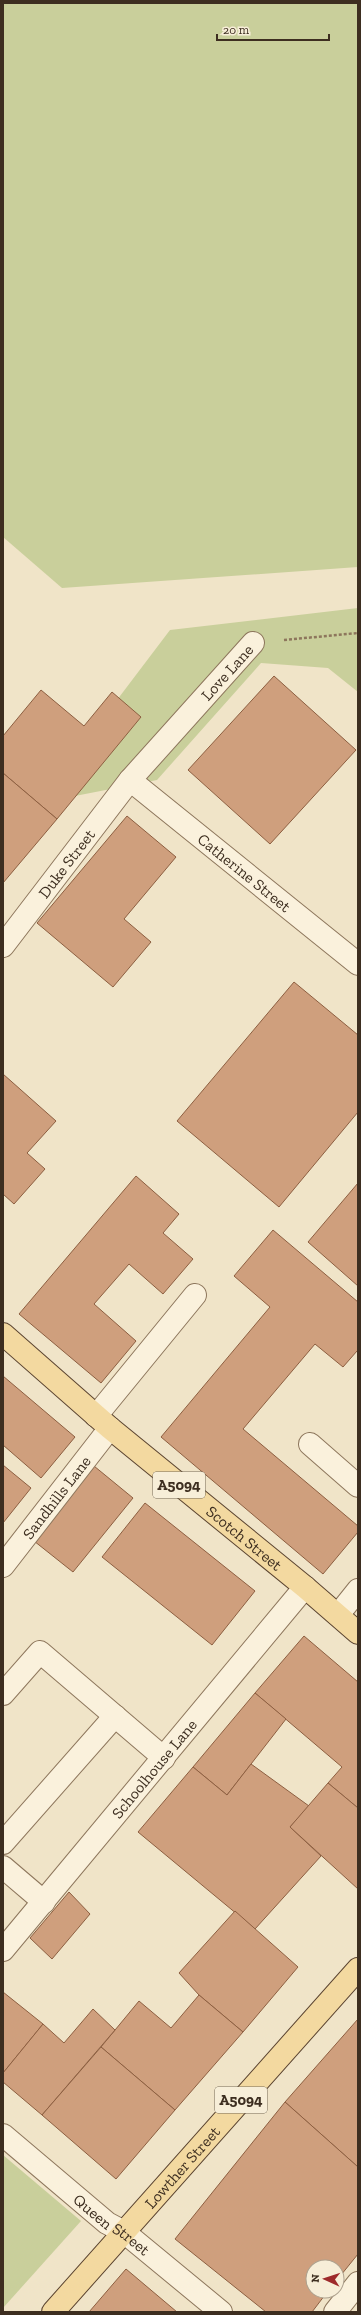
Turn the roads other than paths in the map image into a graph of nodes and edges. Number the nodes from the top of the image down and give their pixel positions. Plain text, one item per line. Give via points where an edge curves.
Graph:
1 (254, 643) road end
2 (130, 780) junction
3 (3, 946) edge
4 (358, 964) edge
5 (195, 1295) dead end
6 (3, 1334) edge
7 (103, 1422) junction
8 (310, 1444) dead end
9 (358, 1486) edge
10 (3, 1566) edge
11 (305, 1587) junction
12 (358, 1590) edge
13 (338, 1615) junction
14 (358, 1633) edge
15 (3, 1694) edge
16 (115, 1716) junction
17 (164, 1758) junction
18 (3, 1843) edge
19 (3, 1867) edge
20 (44, 1902) junction
21 (3, 1950) edge
22 (358, 1968) edge
23 (3, 2135) edge
24 (124, 2232) junction
25 (358, 2283) edge
26 (53, 2312) edge
27 (221, 2312) edge
28 (335, 2312) edge

1 - 2 street, Love Lane
2 - 3 street, Duke Street
2 - 4 street, Catherine Street
5 - 7 street, Sandhills Lane
6 - 7 main road, Scotch Street / A5094
7 - 10 street, Sandhills Lane
7 - 11 main road, Scotch Street / A5094
8 - 9 street
11 - 13 main road, Scotch Street / A5094
11 - 17 street, Schoolhouse Lane
12 - 13 street
13 - 14 main road, Scotch Street / A5094
15 - 16 street via 40,1652
16 - 17 street
16 - 18 street
17 - 20 street, Schoolhouse Lane
19 - 20 street
20 - 21 street, Schoolhouse Lane
22 - 24 main road, Lowther Street / A5094
23 - 24 street, Queen Street via 107,2223
24 - 26 main road, Lowther Street / A5094
24 - 27 street, Queen Street
25 - 28 street

